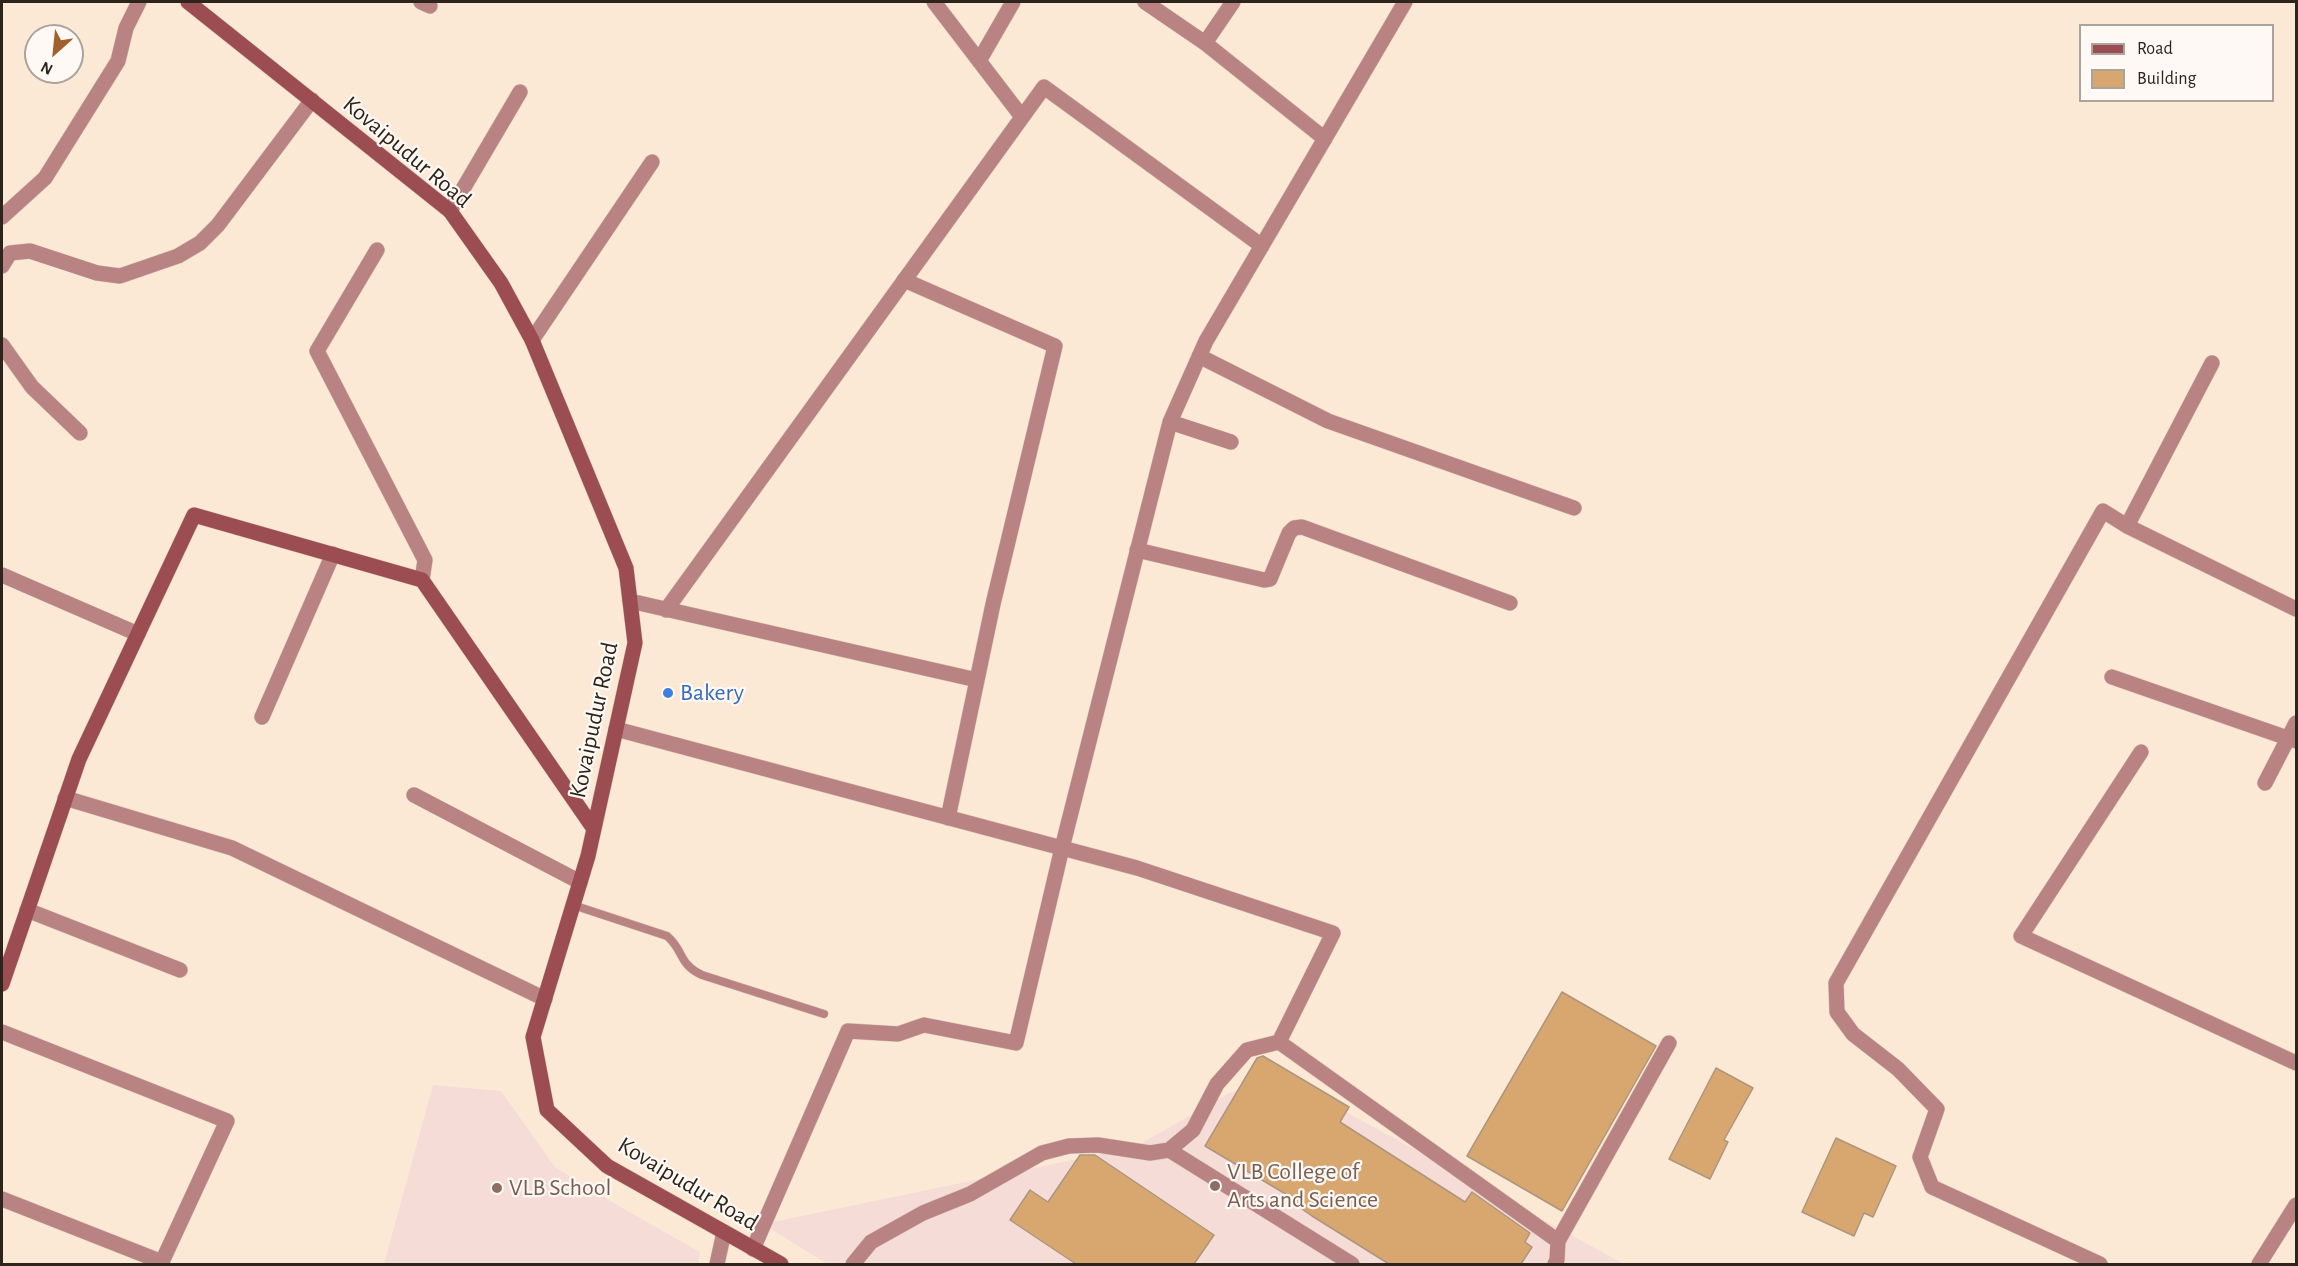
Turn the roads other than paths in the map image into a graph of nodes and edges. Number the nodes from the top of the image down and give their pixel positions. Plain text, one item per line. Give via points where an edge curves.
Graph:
1 (139, 2) edge
2 (188, 2) edge
3 (934, 2) edge
4 (1012, 2) edge
5 (1145, 2) edge
6 (1233, 2) edge
7 (1405, 2) edge
8 (1205, 43) junction
9 (979, 61) junction
10 (520, 92) dead end
11 (312, 100) junction
12 (1022, 117) junction
13 (1325, 139) junction
14 (652, 162) dead end
15 (450, 211) junction
16 (2, 216) edge
17 (1262, 246) junction
18 (377, 250) dead end
19 (2, 266) edge
20 (904, 280) junction
21 (532, 340) junction
22 (2, 345) edge
23 (1200, 356) junction
24 (2212, 363) dead end
25 (1170, 422) junction
26 (80, 433) dead end
27 (1231, 442) dead end
28 (1574, 508) dead end
29 (2127, 526) junction
30 (1137, 550) junction
31 (333, 554) junction
32 (2, 575) edge
33 (422, 579) junction
34 (630, 602) junction
35 (1509, 603) dead end
36 (2296, 609) edge
37 (666, 610) junction
38 (138, 634) junction
39 (2112, 677) dead end
40 (977, 680) junction
41 (262, 717) dead end
42 (2296, 723) edge
43 (616, 729) junction
44 (2293, 739) edge
45 (2141, 752) dead end
46 (2265, 783) dead end
47 (414, 795) dead end
48 (65, 798) junction
49 (948, 818) junction
50 (594, 829) junction
51 (1062, 848) junction
52 (580, 882) junction
53 (573, 905) junction
54 (27, 910) junction
55 (180, 970) dead end
56 (2, 984) edge
57 (545, 999) junction
58 (824, 1014) dead end
59 (2, 1032) edge
60 (1279, 1042) junction
61 (1669, 1042) dead end
62 (2296, 1063) edge
63 (1169, 1150) junction
64 (2, 1199) edge
65 (2296, 1205) edge
66 (724, 1232) junction
67 (1558, 1241) junction
68 (753, 1249) junction
69 (161, 1263) edge
70 (2264, 1263) edge
71 (717, 1264) edge
72 (780, 1264) edge
73 (853, 1264) edge
74 (1352, 1264) edge
75 (1555, 1264) edge
76 (2100, 1264) edge

1 - 16 street via 126,28 118,61 45,178
2 - 11 main road, Kovaipudur Road
3 - 9 street
4 - 9 street
5 - 8 street
6 - 8 street
7 - 13 street
8 - 13 street
9 - 12 street
10 - 15 street
11 - 15 main road, Kovaipudur Road
11 - 19 street via 218,225 200,243 178,256 120,276 30,251 10,253
12 - 17 street via 1044,87
12 - 20 street
13 - 17 street
14 - 21 street
15 - 21 main road, Kovaipudur Road via 501,283
17 - 23 street
18 - 33 street via 317,351 425,560
20 - 37 street
20 - 40 street via 1055,346
21 - 34 main road, Kovaipudur Road via 626,568
22 - 26 street via 32,387
23 - 25 street
23 - 28 street via 1328,421
24 - 29 street
25 - 27 street
25 - 30 street
29 - 36 street
29 - 76 street via 2103,511 1836,983 1837,1012 1853,1034 1898,1069 1937,1109 1920,1157 1932,1187
30 - 35 street via 1263,580 1270,579 1289,533 1302,527
30 - 51 street
31 - 33 main road
31 - 38 main road via 194,515
31 - 41 street
32 - 38 street
33 - 50 main road
34 - 37 street
34 - 43 main road, Kovaipudur Road via 635,643
37 - 40 street
38 - 48 main road via 79,759
39 - 44 street
40 - 49 street
42 - 44 street
43 - 49 street
43 - 50 main road, Kovaipudur Road
44 - 46 street
45 - 62 street via 2021,936
47 - 52 street
48 - 54 main road
48 - 57 street via 232,848
49 - 51 street
50 - 52 main road, Kovaipudur Road
51 - 60 street via 1137,868 1333,933
51 - 68 street via 1016,1043 924,1025 897,1034 848,1030
52 - 53 main road, Kovaipudur Road
53 - 57 main road, Kovaipudur Road
53 - 58 lane via 667,936 684,963 702,975
54 - 55 street
54 - 56 main road
57 - 66 main road, Kovaipudur Road via 533,1036 547,1110 607,1166
59 - 69 street via 227,1121
60 - 63 street via 1248,1050 1217,1084 1193,1130
60 - 67 street
61 - 67 street
63 - 73 street via 1150,1153 1098,1145 1069,1146 1042,1153 970,1194 923,1213 871,1242
63 - 74 street
64 - 69 street
65 - 70 street
66 - 68 main road, Kovaipudur Road
66 - 71 street
67 - 75 street
68 - 72 main road, Kovaipudur Road

